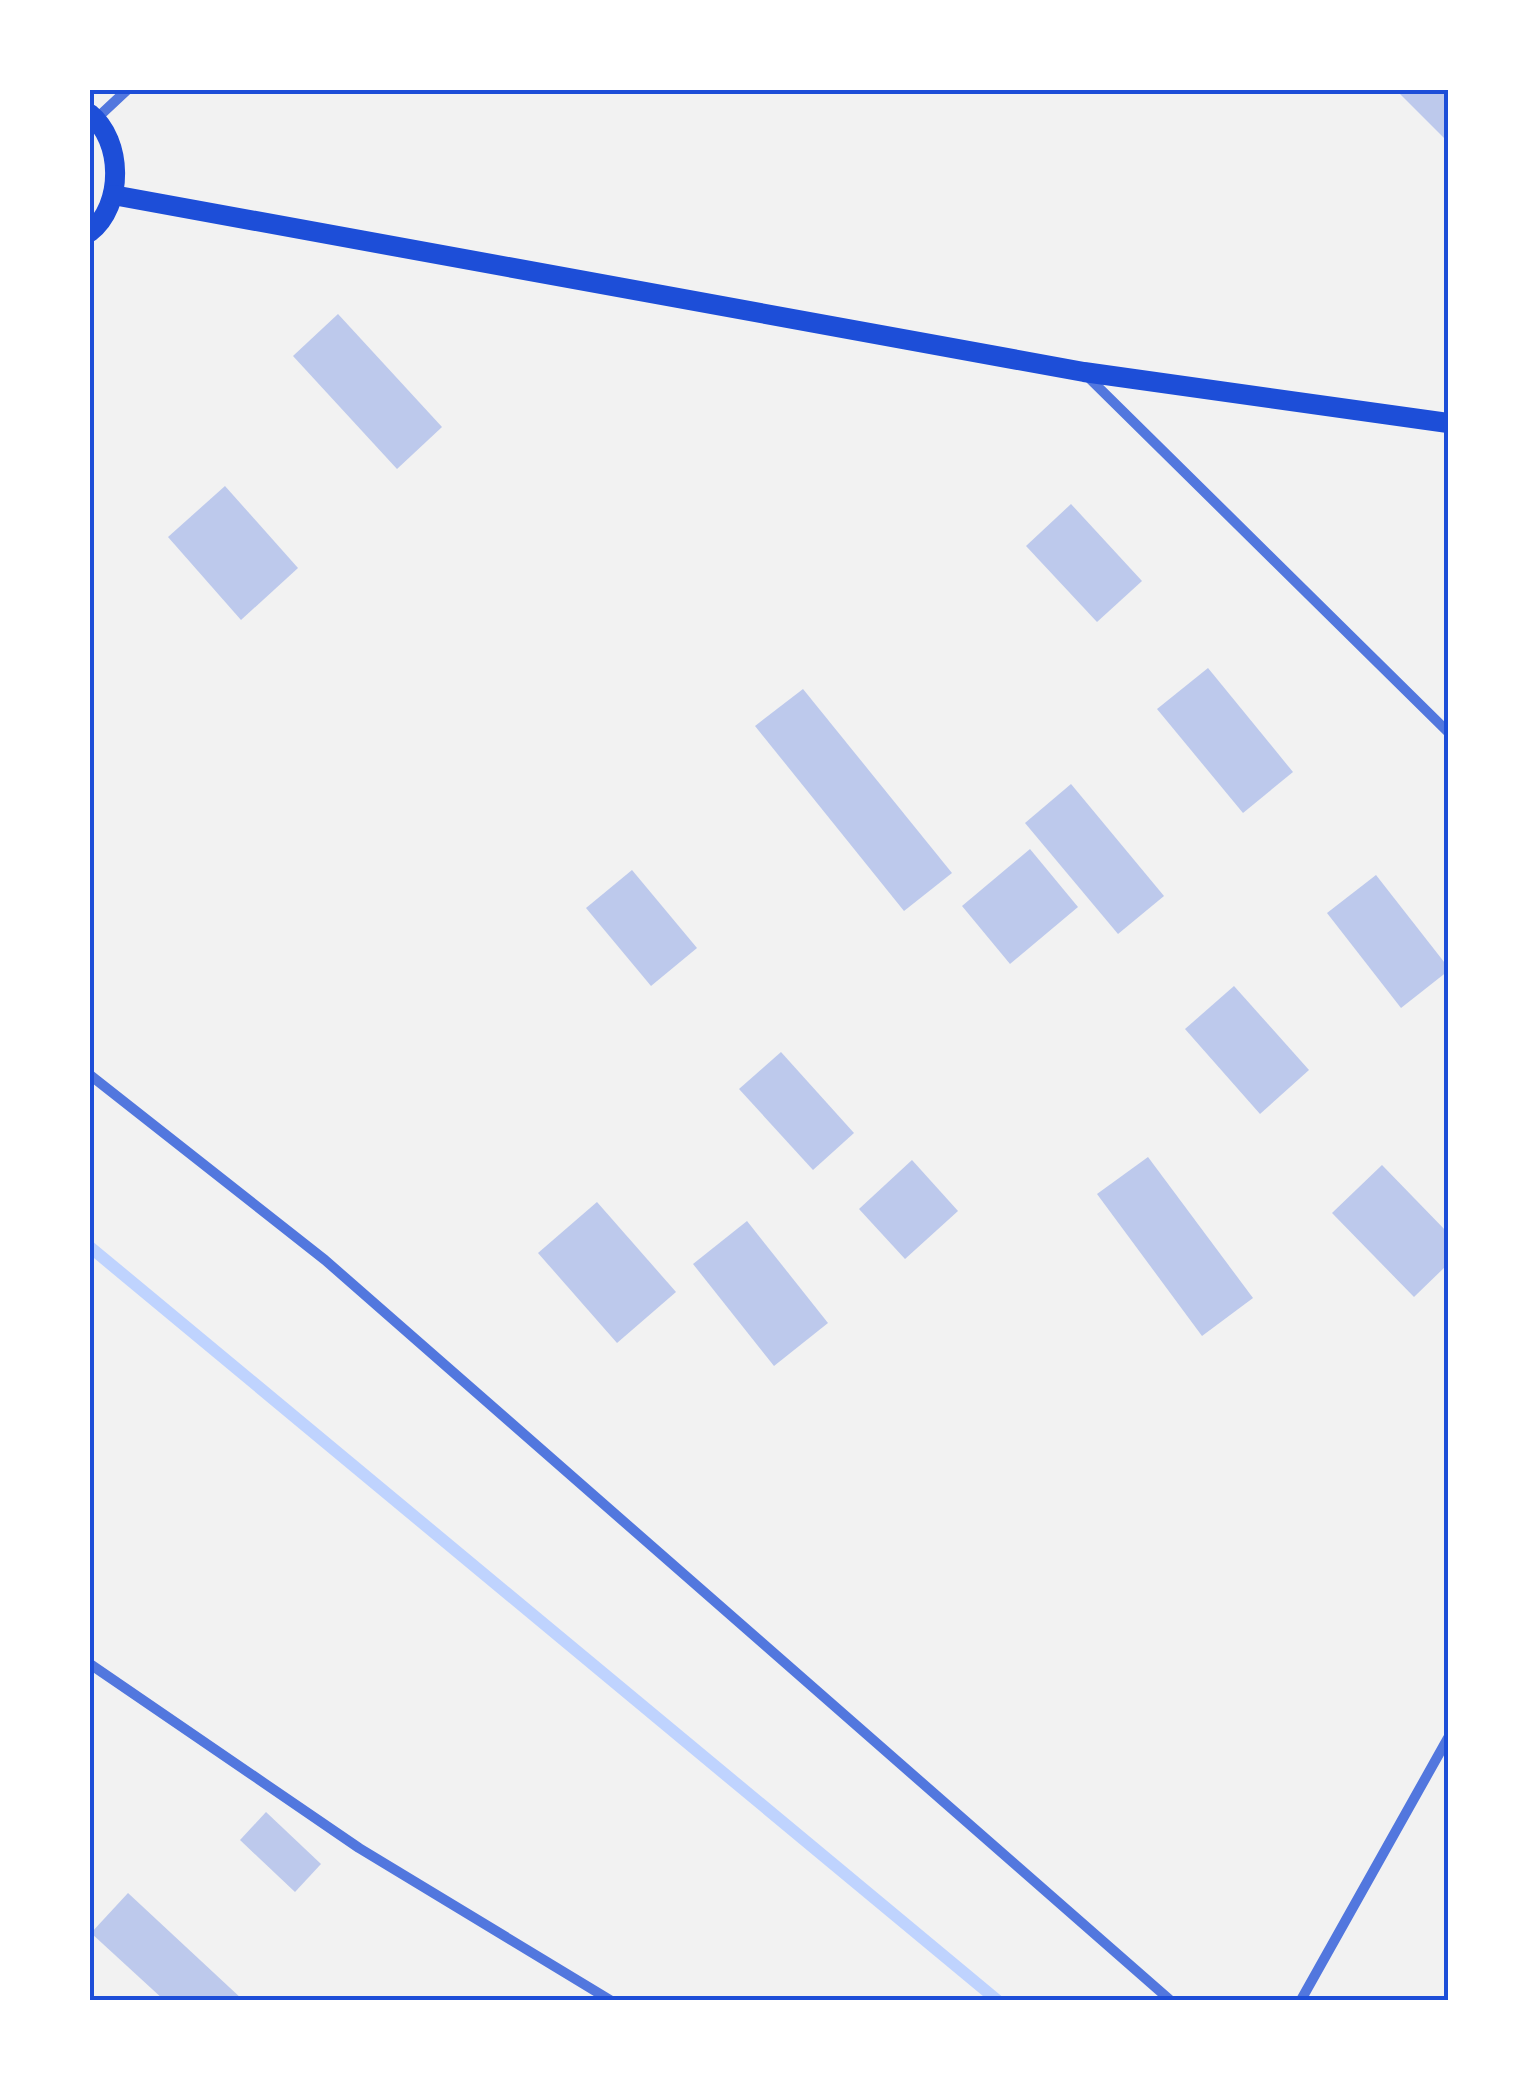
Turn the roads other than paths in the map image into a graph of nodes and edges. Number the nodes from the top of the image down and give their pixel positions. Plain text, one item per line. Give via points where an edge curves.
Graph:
1 (127, 90) edge
2 (93, 116) edge
3 (114, 195) junction
4 (90, 232) edge
5 (1084, 372) junction
6 (1448, 423) edge
7 (1448, 732) edge
8 (90, 1075) edge
9 (90, 1664) edge
10 (1448, 1738) edge
11 (610, 2000) edge
12 (1170, 2000) edge
13 (1301, 2000) edge

1 - 2 street
2 - 3 main road via 110,142
3 - 4 main road
3 - 5 main road
5 - 6 main road
5 - 7 street
8 - 12 street via 325,1260
9 - 11 street via 359,1848
10 - 13 street

